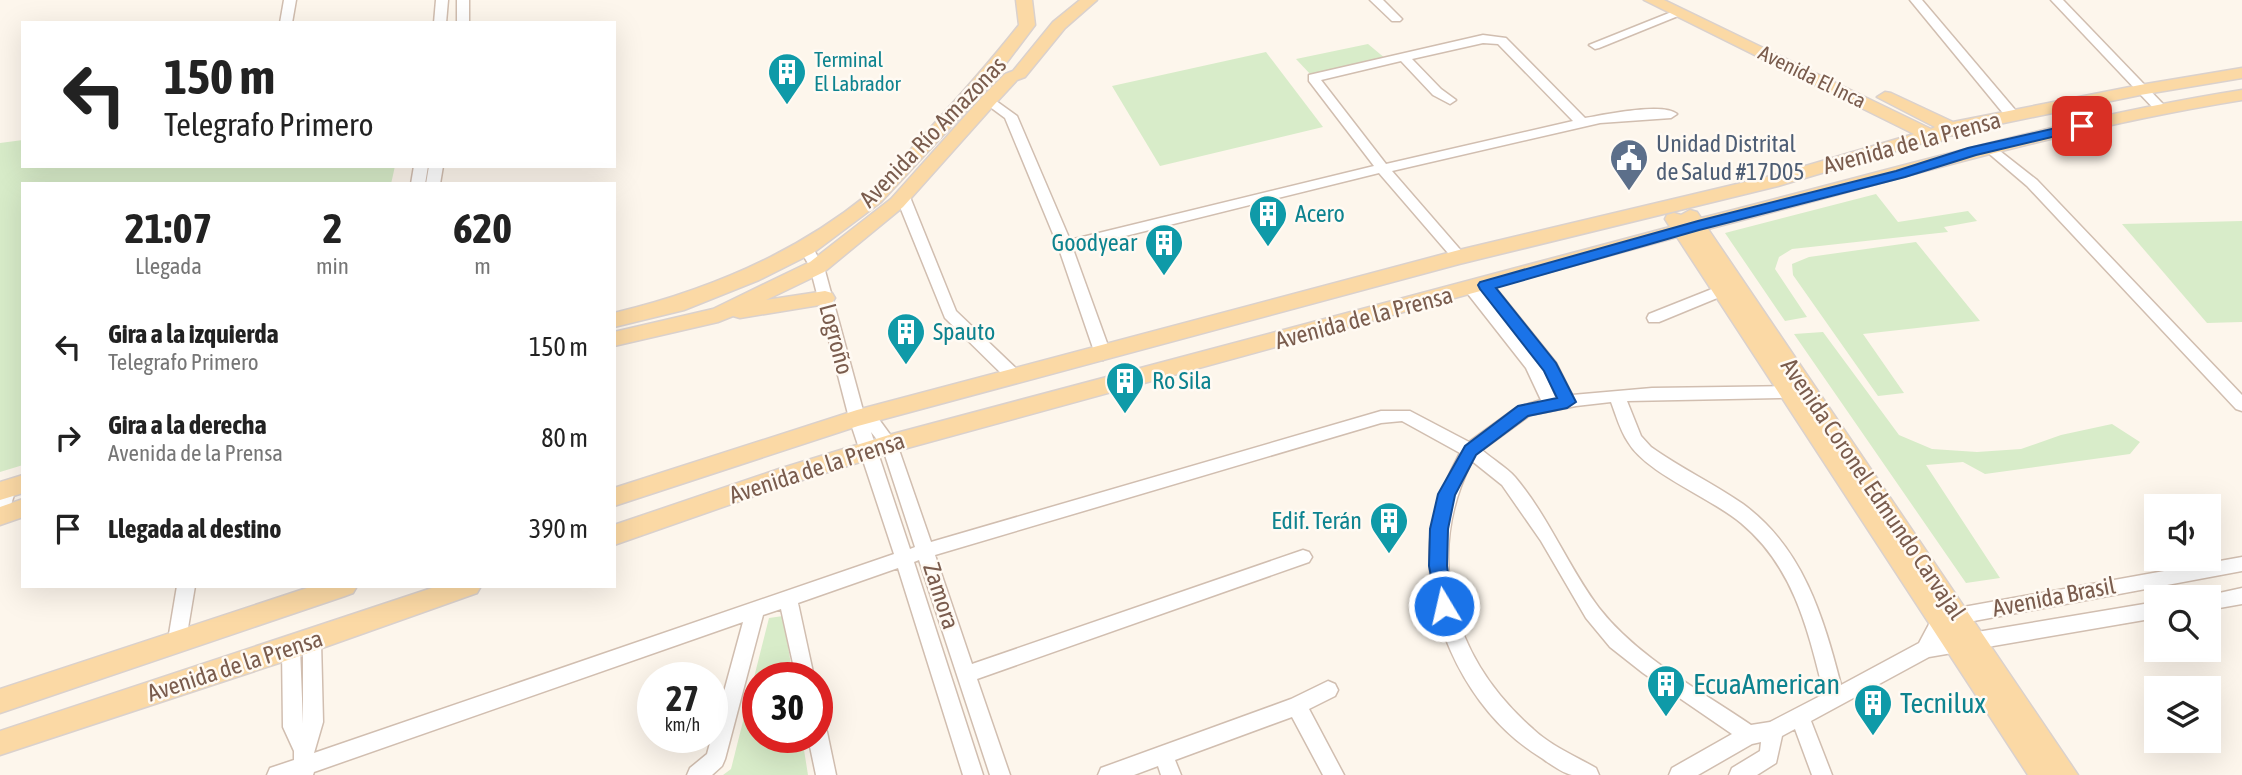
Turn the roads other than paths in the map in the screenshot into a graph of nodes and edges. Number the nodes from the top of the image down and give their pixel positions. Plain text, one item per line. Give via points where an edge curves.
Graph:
1 (290, 0) edge
2 (442, 0) edge
3 (463, 0) edge
4 (1089, 0) edge
5 (1376, 0) edge
6 (1652, 0) edge
7 (1916, 0) edge
8 (2057, 0) edge
9 (1023, 2) edge
10 (1676, 6) edge
11 (1396, 19) dead end
12 (286, 21) edge
13 (440, 21) edge
14 (463, 21) edge
15 (1595, 46) dead end
16 (1404, 57) junction
17 (2242, 73) edge
18 (2140, 90) junction
19 (2242, 95) edge
20 (1450, 100) dead end
21 (988, 101) junction
22 (2160, 108) junction
23 (1671, 114) dead end
24 (2012, 115) junction
25 (1583, 124) junction
26 (1952, 128) junction
27 (1930, 135) junction
28 (1982, 149) junction
29 (1382, 168) junction
30 (903, 197) junction
31 (1672, 205) junction
32 (1689, 228) junction
33 (1065, 246) junction
34 (806, 248) junction
35 (1459, 257) junction
36 (817, 267) junction
37 (1478, 287) junction
38 (1722, 290) junction
39 (825, 298) junction
40 (718, 315) junction
41 (1654, 318) dead end
42 (616, 320) edge
43 (616, 338) edge
44 (1103, 354) junction
45 (1015, 377) junction
46 (1799, 390) junction
47 (1617, 397) junction
48 (1559, 404) junction
49 (2242, 405) edge
50 (865, 420) junction
51 (879, 447) junction
52 (1471, 450) junction
53 (10, 488) edge
54 (616, 496) edge
55 (21, 509) edge
56 (0, 516) edge
57 (616, 534) edge
58 (925, 551) junction
59 (1303, 557) dead end
60 (904, 558) junction
61 (2242, 564) edge
62 (186, 588) edge
63 (339, 588) edge
64 (462, 588) edge
65 (2242, 596) edge
66 (788, 598) junction
67 (2221, 599) edge
68 (755, 610) junction
69 (2144, 612) edge
70 (1949, 617) junction
71 (177, 640) junction
72 (1965, 642) junction
73 (301, 645) junction
74 (1926, 649) junction
75 (802, 662) edge
76 (967, 674) junction
77 (1328, 690) dead end
78 (1835, 699) junction
79 (0, 701) edge
80 (1297, 706) junction
81 (1800, 717) junction
82 (1773, 731) junction
83 (1749, 735) junction
84 (0, 743) edge
85 (822, 753) edge
86 (1163, 755) junction
87 (304, 764) edge
88 (277, 775) edge
89 (696, 775) edge
90 (827, 775) edge
91 (973, 775) edge
92 (1000, 775) edge
93 (1108, 775) edge
94 (1171, 775) edge
95 (1334, 775) edge
96 (1590, 775) edge
97 (1679, 775) edge
98 (1739, 775) edge
99 (1822, 775) edge
100 (2043, 775) edge
101 (2065, 775) edge

1 - 12 street
2 - 13 street
3 - 14 street
4 - 21 main road, Avenida Río Amazonas via 1067,17 1019,74
5 - 11 street
6 - 10 main road, Avenida El Inca
7 - 24 street
8 - 18 street
9 - 34 main road, Avenida Río Amazonas via 1009,38 968,97 875,198
10 - 15 street
10 - 26 main road, Avenida El Inca
10 - 27 main road, Avenida El Inca
16 - 20 street
16 - 25 street via 1483,39 1502,41
16 - 29 street via 1313,78
17 - 18 main road, Avenida de la Prensa
18 - 22 street
18 - 24 main road, Avenida de la Prensa
19 - 22 main road, Avenida de la Prensa
21 - 30 main road, Avenida Río Amazonas
21 - 33 street via 1011,116
22 - 28 main road, Avenida de la Prensa
23 - 25 street
24 - 26 main road, Avenida de la Prensa
25 - 29 street
26 - 27 main road, Avenida de la Prensa
26 - 28 main road, Avenida El Inca
27 - 28 main road, Avenida El Inca
27 - 31 main road, Avenida de la Prensa via 1779,180
28 - 32 main road, Avenida de la Prensa
28 - 49 street via 2032,183
29 - 33 street
29 - 35 street
30 - 36 main road, Avenida Río Amazonas
30 - 45 street via 950,314
31 - 32 main road, Avenida Coronel Edmundo Carvajal
31 - 35 main road, Avenida de la Prensa
32 - 37 main road, Avenida de la Prensa
32 - 38 main road, Avenida Coronel Edmundo Carvajal
32 - 46 main road, Avenida Coronel Edmundo Carvajal
33 - 44 street
34 - 36 street, Logroño
34 - 42 main road, Avenida Río Amazonas via 718,290
35 - 44 main road, Avenida de la Prensa
36 - 39 street, Logroño
36 - 40 main road, Avenida Río Amazonas
37 - 48 street
37 - 51 main road, Avenida de la Prensa
38 - 41 street
38 - 46 main road, Avenida Coronel Edmundo Carvajal
39 - 40 main road
39 - 50 street, Logroño
40 - 43 main road, Avenida Río Amazonas
44 - 45 main road, Avenida de la Prensa
45 - 50 main road, Avenida de la Prensa
46 - 47 street
46 - 70 main road, Avenida Coronel Edmundo Carvajal
47 - 48 street
47 - 78 street via 1634,439 1645,452 1749,519 1780,552 1799,580 1813,617
48 - 52 street via 1524,410
50 - 51 street, Zamora
50 - 54 main road, Avenida de la Prensa
51 - 57 main road, Avenida de la Prensa
51 - 58 street, Zamora
51 - 60 street, Zamora
52 - 58 street via 1404,415 1381,417
52 - 83 street via 1508,480 1592,612 1617,641
52 - 96 street via 1447,494 1439,529 1438,566 1460,650 1499,711 1527,738
53 - 56 street
55 - 56 main road
58 - 60 street
58 - 76 street, Zamora
59 - 76 street
60 - 66 street
60 - 91 street, Zamora
61 - 70 street, Avenida Brasil
62 - 71 street
63 - 71 main road, Avenida de la Prensa
64 - 73 main road, Avenida de la Prensa
65 - 67 street
66 - 68 street
66 - 75 street
68 - 87 street
68 - 89 street via 715,759
69 - 72 street, Avenida Brasil
70 - 72 main road, Avenida Coronel Edmundo Carvajal
70 - 74 street
71 - 79 main road, Avenida de la Prensa
72 - 74 street, Avenida Brasil
72 - 100 main road, Avenida Coronel Edmundo Carvajal
72 - 101 main road, Avenida Coronel Edmundo Carvajal
73 - 84 main road, Avenida de la Prensa
73 - 87 street via 293,727
74 - 78 street, Avenida Brasil
76 - 92 street, Zamora
77 - 80 street
78 - 81 street, Avenida Brasil
80 - 86 street
80 - 95 street
81 - 82 street, Avenida Brasil
81 - 99 street
82 - 83 street, Avenida Brasil
82 - 98 street via 1769,756
83 - 97 street, Avenida Brasil
85 - 90 street
86 - 93 street
86 - 94 street
87 - 88 street

